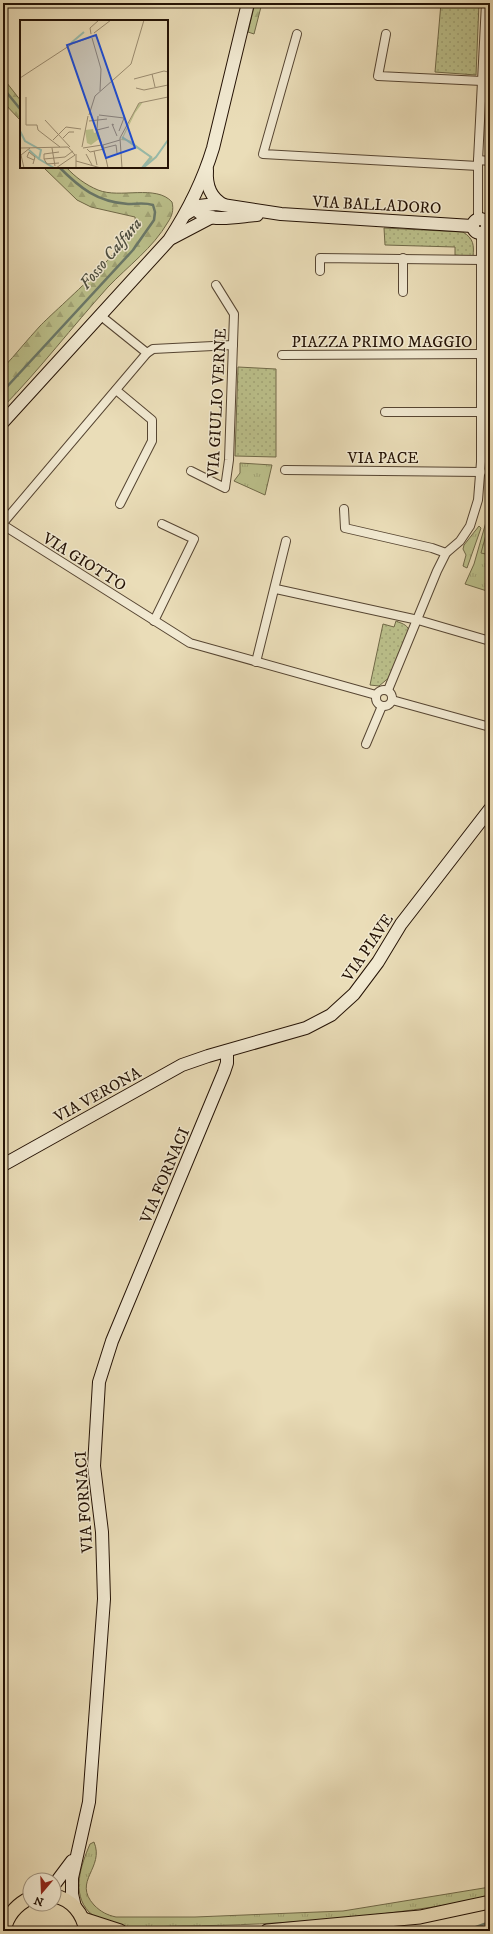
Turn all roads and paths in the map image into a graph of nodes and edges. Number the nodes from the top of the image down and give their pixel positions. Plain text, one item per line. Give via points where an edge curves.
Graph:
1 (248, 3) edge
2 (486, 3) edge
3 (297, 34) dead end
4 (386, 34) dead end
5 (482, 81) junction
6 (490, 161) edge
7 (478, 163) junction
8 (208, 165) junction
9 (224, 205) junction
10 (191, 207) junction
11 (281, 214) junction
12 (212, 218) junction
13 (482, 225) edge
14 (169, 240) junction
15 (402, 258) junction
16 (482, 260) junction
17 (320, 271) dead end
18 (216, 285) dead end
19 (403, 292) dead end
20 (101, 316) junction
21 (486, 328) edge
22 (233, 345) junction
23 (146, 353) junction
24 (482, 354) junction
25 (282, 355) dead end
26 (116, 390) junction
27 (385, 412) dead end
28 (482, 412) junction
29 (3, 422) edge
30 (285, 470) dead end
31 (190, 471) dead end
32 (481, 472) junction
33 (120, 504) dead end
34 (344, 509) dead end
35 (3, 524) edge
36 (162, 524) dead end
37 (286, 541) dead end
38 (446, 554) junction
39 (276, 589) junction
40 (154, 620) junction
41 (418, 620) junction
42 (490, 641) edge
43 (256, 662) junction
44 (388, 690) junction
45 (376, 695) junction
46 (392, 700) junction
47 (382, 706) junction
48 (490, 727) edge
49 (366, 744) dead end
50 (490, 809) edge
51 (227, 1051) junction
52 (208, 1056) joint
53 (3, 1165) edge
54 (76, 1855) junction
55 (62, 1876) edge
56 (62, 1899) edge
57 (490, 1902) edge
58 (22, 1903) edge
59 (75, 1907) junction
60 (85, 1925) edge
61 (4, 1931) edge
62 (120, 1931) edge
63 (267, 1931) edge

1 - 8 street
2 - 5 street
3 - 7 street via 263,154
4 - 5 street via 378,76
5 - 7 street
6 - 7 street
7 - 13 street
8 - 9 street via 208,185 215,199
8 - 10 street
9 - 10 street, VIA BALLADORO
9 - 11 street, VIA BALLADORO
10 - 12 street
10 - 14 street, VIA BALLADORO
11 - 12 street, VIA BALLADORO
11 - 13 street, VIA BALLADORO
12 - 14 street, VIA BALLADORO
13 - 16 street
14 - 20 street, VIA BALLADORO
15 - 16 street
15 - 17 street via 320,258
15 - 19 street
16 - 21 street
18 - 22 street, VIA GIULIO VERNE via 234,314
20 - 23 street
20 - 29 street, VIA BALLADORO
21 - 24 street
22 - 23 street via 153,349
22 - 31 street, VIA GIULIO VERNE via 229,460 225,488
23 - 26 street
24 - 25 street, PIAZZA PRIMO MAGGIO
24 - 28 street
26 - 33 street via 152,420 152,442
26 - 35 street
27 - 28 street
28 - 32 street
30 - 32 street, VIA PACE
32 - 38 street via 478,500 470,526 460,541
34 - 38 street via 345,528 432,548
35 - 40 street, VIA GIOTTO
36 - 40 street via 194,539
37 - 39 street
38 - 41 street
39 - 41 street
39 - 43 street
40 - 43 street, VIA GIOTTO via 197,646
41 - 42 street
41 - 44 street
43 - 45 street, VIA GIOTTO
44 - 45 street via 382,690
44 - 46 street via 392,694
45 - 47 street via 376,700
46 - 47 street via 387,706
46 - 48 street
47 - 49 street
50 - 51 street, VIA PIAVE via 401,924 378,962 354,994 331,1015 306,1028
51 - 52 street, VIA PIAVE
51 - 54 street, VIA FORNACI via 224,1072 112,1341 99,1382 94,1466 102,1532 104,1599 89,1802
52 - 53 street, VIA VERONA via 182,1065
54 - 55 street
54 - 59 street via 72,1878
56 - 59 main road
57 - 63 main road via 420,1917
58 - 61 main road via 14,1908 8,1917
59 - 60 main road
60 - 62 main road

